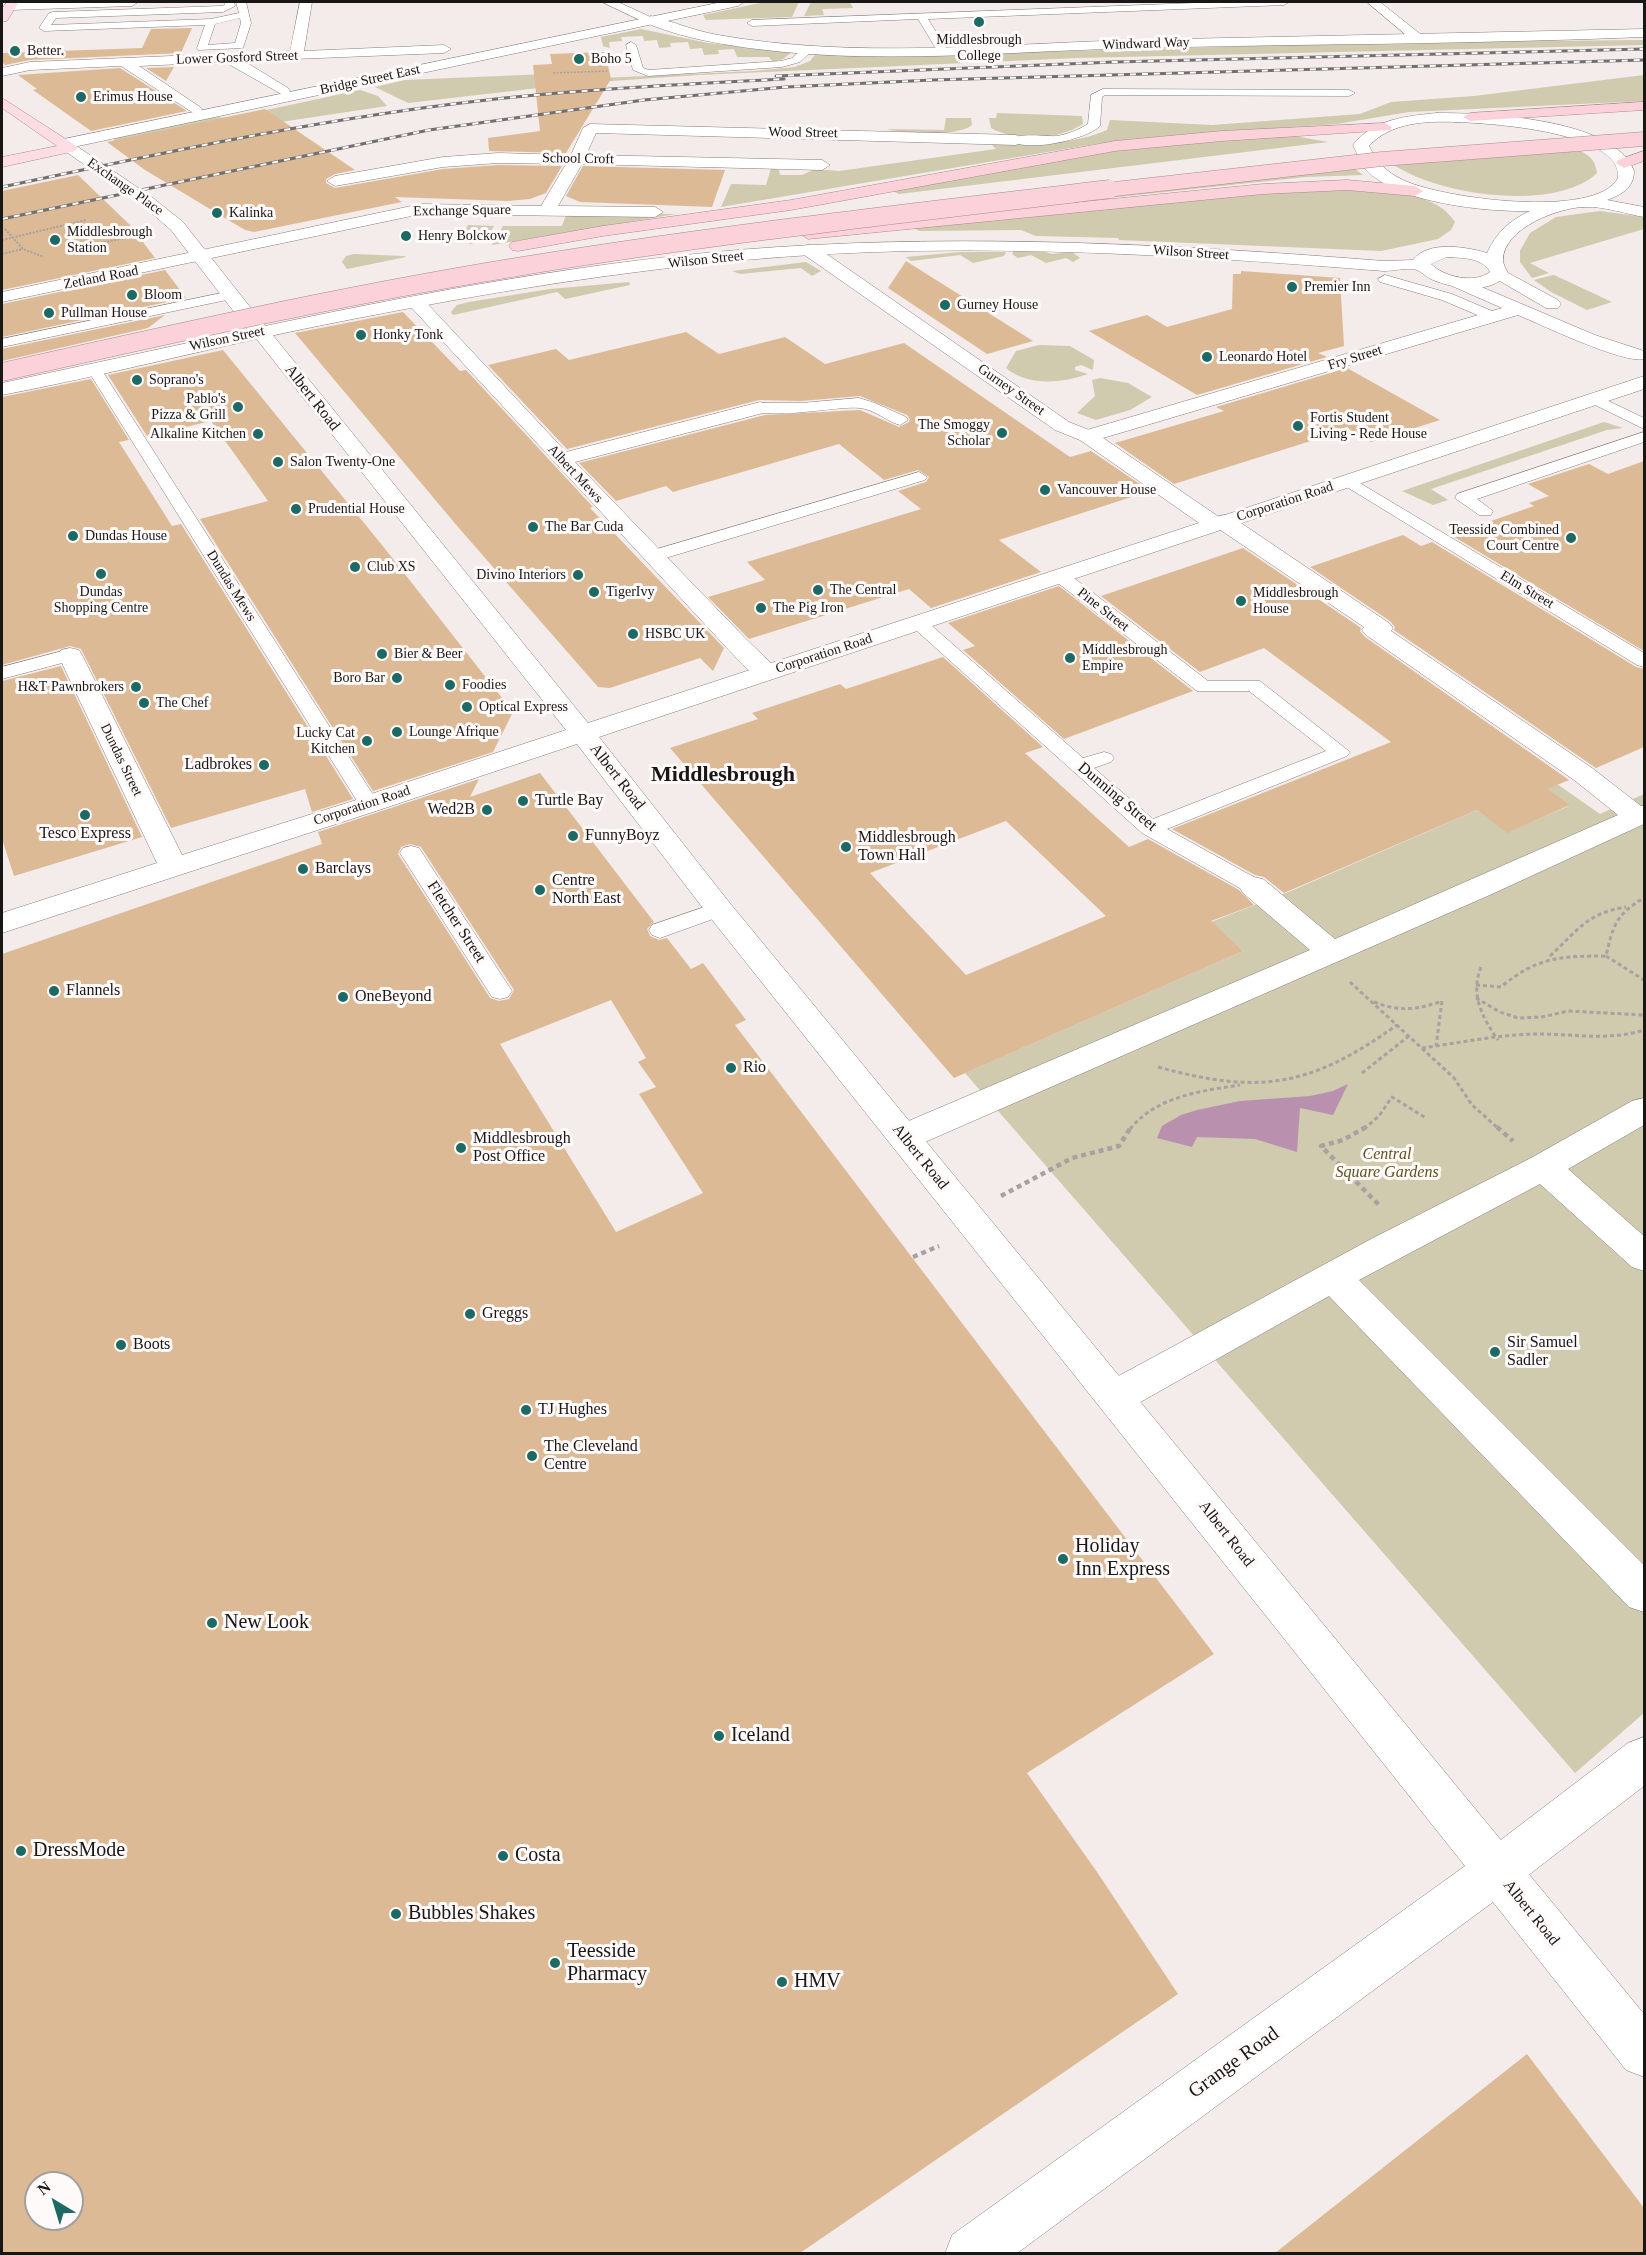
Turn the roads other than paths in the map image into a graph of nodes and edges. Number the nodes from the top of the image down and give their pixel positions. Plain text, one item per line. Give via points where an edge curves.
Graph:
1 (132, 2) edge
2 (229, 2) edge
3 (241, 2) edge
4 (306, 2) edge
5 (608, 2) edge
6 (701, 2) edge
7 (738, 2) edge
8 (1119, 2) edge
9 (1284, 2) edge
10 (1373, 2) edge
11 (6, 8) edge
12 (878, 11) dead end
13 (245, 14) junction
14 (675, 15) junction
15 (922, 17) junction
16 (651, 21) junction
17 (211, 22) junction
18 (752, 24) dead end
19 (1644, 33) edge
20 (1417, 38) junction
21 (631, 45) dead end
22 (521, 48) junction
23 (809, 49) junction
24 (942, 50) junction
25 (296, 56) junction
26 (230, 58) junction
27 (124, 63) junction
28 (30, 66) junction
29 (2, 67) edge
30 (2, 72) edge
31 (1348, 93) dead end
32 (287, 94) junction
33 (2, 102) edge
34 (1644, 106) edge
35 (198, 112) junction
36 (1470, 117) junction
37 (1385, 127) junction
38 (1644, 128) edge
39 (1644, 139) edge
40 (1016, 140) joint
41 (67, 146) junction
42 (1644, 156) edge
43 (577, 159) junction
44 (2, 162) edge
45 (1624, 163) junction
46 (822, 165) dead end
47 (335, 181) dead end
48 (1415, 191) junction
49 (1450, 200) junction
50 (1589, 202) junction
51 (1555, 207) junction
52 (547, 210) junction
53 (655, 212) dead end
54 (1644, 212) edge
55 (1472, 219) dead end
56 (1468, 237) dead end
57 (496, 250) dead end
58 (809, 250) junction
59 (1436, 254) junction
60 (592, 255) junction
61 (201, 257) junction
62 (440, 263) dead end
63 (1422, 265) junction
64 (1496, 268) junction
65 (1385, 279) dead end
66 (362, 280) junction
67 (1458, 282) junction
68 (231, 295) junction
69 (2, 297) edge
70 (416, 302) junction
71 (1519, 309) junction
72 (1494, 317) junction
73 (260, 332) junction
74 (2, 343) edge
75 (2, 356) edge
76 (1641, 358) edge
77 (94, 369) junction
78 (2, 372) edge
79 (1644, 382) edge
80 (2, 389) edge
81 (1596, 400) junction
82 (760, 408) joint
83 (900, 420) dead end
84 (1644, 428) edge
85 (1087, 436) junction
86 (561, 459) junction
87 (919, 477) dead end
88 (1348, 481) junction
89 (1485, 511) dead end
90 (1220, 523) junction
91 (653, 555) junction
92 (1060, 576) junction
93 (917, 623) junction
94 (70, 655) joint
95 (1644, 662) edge
96 (766, 672) junction
97 (2, 673) edge
98 (582, 733) junction
99 (1104, 758) dead end
100 (1080, 766) junction
101 (369, 804) junction
102 (1641, 816) edge
103 (1150, 828) junction
104 (411, 853) dead end
105 (172, 866) junction
106 (1253, 886) joint
107 (719, 909) junction
108 (3, 917) edge
109 (660, 930) dead end
110 (1332, 952) junction
111 (500, 991) dead end
112 (1644, 1110) edge
113 (904, 1137) junction
114 (1543, 1167) junction
115 (1644, 1257) edge
116 (1333, 1276) junction
117 (1115, 1397) junction
118 (1644, 1593) edge
119 (1644, 1759) edge
120 (1497, 1871) junction
121 (1644, 2052) edge
122 (971, 2253) edge

1 - 11 street
2 - 17 lane via 230,6 224,9 53,15 44,28
3 - 13 lane
4 - 25 street
5 - 16 street, Windward Way
6 - 14 street
7 - 14 street
8 - 12 lane
9 - 15 lane
10 - 20 street
13 - 17 lane
13 - 17 lane via 239,46 202,48
14 - 16 street, Bridge Street East
15 - 18 lane
15 - 24 lane
16 - 22 street, Bridge Street East
16 - 23 street, Windward Way via 708,38
19 - 20 street, Windward Way
20 - 24 street, Windward Way
21 - 23 lane via 638,70 648,73 782,64 796,60
22 - 25 street, Lower Gosford Street
22 - 32 street, Bridge Street East
23 - 24 street, Windward Way
25 - 26 street, Lower Gosford Street
26 - 27 street, Lower Gosford Street
26 - 32 street
27 - 28 street, Lower Gosford Street
27 - 35 street
28 - 29 street, Lower Gosford Street
28 - 30 street, Lower Gosford Street
31 - 40 lane via 1103,92 1097,95 1094,126 1086,132 1071,138
32 - 35 street, Bridge Street East
33 - 41 main road
34 - 36 highway
35 - 41 street, Bridge Street East
36 - 37 street via 1437,117
36 - 45 street via 1547,126 1581,136
37 - 48 street via 1369,135 1361,145 1362,157 1371,169
37 - 57 highway via 1114,146 790,205
38 - 66 highway via 1321,153 1109,176 642,236
39 - 60 highway, bridge via 1468,151 1137,185
40 - 43 street, Wood Street via 590,128
41 - 44 main road
41 - 61 street, Exchange Place via 155,206
42 - 45 highway
43 - 46 street, School Croft
43 - 47 street, School Croft via 443,162
43 - 52 street
45 - 50 street via 1631,184
48 - 49 street
48 - 60 highway, bridge via 1347,185 1263,189
49 - 51 street
49 - 55 street
50 - 51 street
50 - 54 street
51 - 64 street via 1531,216 1503,236 1494,254
52 - 53 street, Exchange Square
52 - 61 street, Exchange Square via 420,209
56 - 59 street
58 - 63 street, Wilson Street via 1090,247 1384,266
58 - 70 street, Wilson Street via 633,267
58 - 85 street, Gurney Street via 1062,426
59 - 63 street via 1422,260
59 - 64 street via 1460,253
60 - 78 highway, bridge via 332,300
61 - 68 street, Albert Road
61 - 69 street, Zetland Road
62 - 66 highway
63 - 67 street via 1433,275
64 - 67 street via 1496,277
64 - 76 street via 1552,304 1617,335
65 - 72 lane via 1447,297
66 - 75 highway
67 - 71 street
68 - 73 street, Albert Road
68 - 74 lane
70 - 73 street, Wilson Street
70 - 86 street, Albert Mews
71 - 72 street, Fry Street
71 - 76 street
72 - 85 street, Fry Street
73 - 77 street, Wilson Street
73 - 98 street, Albert Road
77 - 80 street, Wilson Street
77 - 101 lane, Dundas Mews
79 - 81 street, Corporation Road
81 - 84 lane
81 - 88 street, Corporation Road
82 - 83 lane via 859,404
82 - 86 street
84 - 89 lane via 1463,498
85 - 90 street, Gurney Street
86 - 91 street, Albert Mews
87 - 91 lane
88 - 90 street, Corporation Road
88 - 95 lane, Elm Street
90 - 92 street, Corporation Road
90 - 102 street, Gurney Street via 1381,628 1374,630
91 - 96 street, Albert Mews
92 - 93 street, Corporation Road
92 - 103 lane, Pine Street via 1204,687 1253,685 1256,695 1340,752
93 - 96 street, Corporation Road
93 - 100 lane, Dunning Street
94 - 97 lane
94 - 105 street, Dundas Street
96 - 98 street, Corporation Road
98 - 101 street, Corporation Road
98 - 107 street, Albert Road
99 - 100 lane
100 - 103 lane, Dunning Street
101 - 105 street, Corporation Road
102 - 110 street
103 - 106 lane, Dunning Street
104 - 111 lane, Fletcher Street
105 - 108 street, Corporation Road
106 - 110 street, Dunning Street
107 - 109 lane
107 - 113 street, Albert Road
110 - 113 street
112 - 114 street
113 - 117 street, Albert Road
114 - 115 street
114 - 116 street
116 - 117 street
116 - 118 street
117 - 120 street, Albert Road
119 - 120 street, Grange Road
120 - 121 street, Albert Road
120 - 122 street, Grange Road

